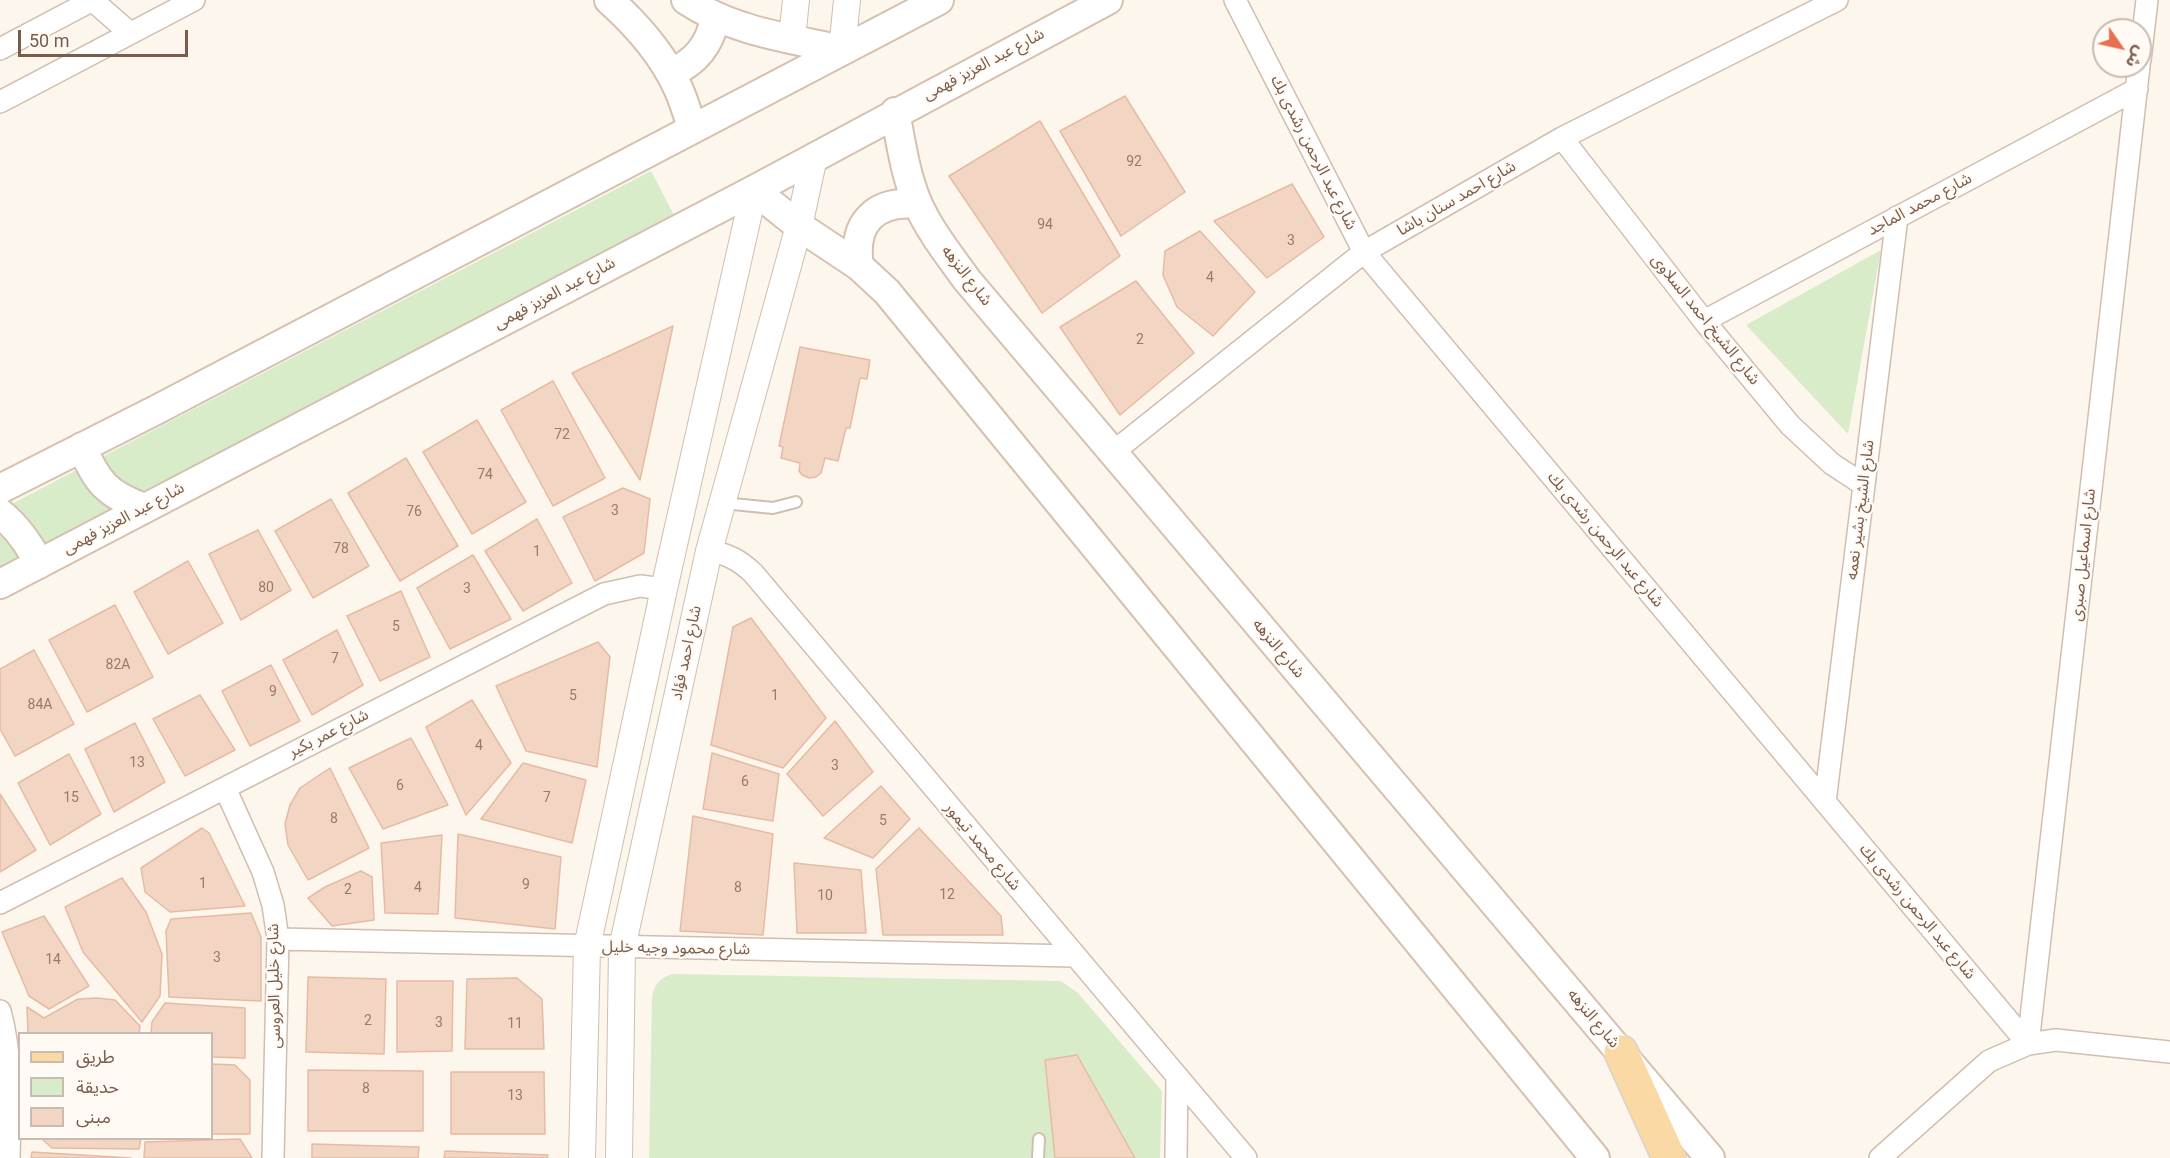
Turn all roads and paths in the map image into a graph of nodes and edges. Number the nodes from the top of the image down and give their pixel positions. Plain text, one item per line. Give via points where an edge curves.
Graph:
1 (92, 0) edge
2 (194, 0) edge
3 (609, 0) edge
4 (686, 0) edge
5 (796, 0) edge
6 (847, 0) edge
7 (939, 0) edge
8 (1108, 0) edge
9 (1235, 0) edge
10 (1837, 0) edge
11 (2147, 0) edge
12 (716, 18) junction
13 (2145, 18) edge
14 (130, 33) junction
15 (792, 39) junction
16 (0, 49) edge
17 (842, 50) junction
18 (670, 73) junction
19 (2138, 78) edge
20 (2137, 89) junction
21 (0, 102) edge
22 (895, 112) junction
23 (692, 128) junction
24 (1562, 138) junction
25 (814, 157) junction
26 (754, 190) junction
27 (918, 204) junction
28 (1897, 217) junction
29 (799, 226) junction
30 (1364, 252) junction
31 (859, 266) junction
32 (1704, 321) junction
33 (82, 447) junction
34 (1112, 453) junction
35 (1864, 485) junction
36 (0, 489) edge
37 (723, 502) junction
38 (796, 502) dead end
39 (145, 508) junction
40 (0, 513) edge
41 (709, 551) junction
42 (39, 564) junction
43 (0, 584) edge
44 (664, 589) junction
45 (225, 788) junction
46 (1825, 802) junction
47 (0, 903) edge
48 (278, 939) junction
49 (587, 947) junction
50 (622, 948) junction
51 (1074, 956) junction
52 (0, 1011) edge
53 (2028, 1044) junction
54 (1621, 1052) junction
55 (2170, 1052) edge
56 (1177, 1077) junction
57 (1039, 1139) dead end
58 (9, 1158) edge
59 (273, 1158) edge
60 (582, 1158) edge
61 (619, 1158) edge
62 (1038, 1158) edge
63 (1176, 1158) edge
64 (1246, 1158) edge
65 (1595, 1158) edge
66 (1669, 1158) edge
67 (1710, 1158) edge
68 (1880, 1158) edge

1 - 14 street
1 - 16 street
2 - 14 street
3 - 18 main road via 653,46
4 - 12 main road
5 - 15 street
6 - 17 street
7 - 17 main road
8 - 22 main road, شارع عبد العزيز فهمى
9 - 30 street, شارع عبد الرحمن رشدى بك
10 - 24 street, شارع احمد سنان باشا
11 - 13 street
12 - 15 main road
12 - 18 main road via 704,48 693,61
14 - 21 street
15 - 17 main road
17 - 23 main road
18 - 23 main road
19 - 20 street, شارع اسماعيل صبرى
20 - 28 street, شارع محمد الماجد
20 - 53 street, شارع اسماعيل صبرى
22 - 25 main road, شارع عبد العزيز فهمى
22 - 27 main road, شارع النزهه
23 - 33 main road
24 - 30 street, شارع احمد سنان باشا
24 - 32 street, شارع الشيخ احمد السلاوى
25 - 26 main road, شارع عبد العزيز فهمى
25 - 29 street, شارع احمد فؤاد
26 - 29 main road
26 - 39 main road, شارع عبد العزيز فهمى
26 - 44 street
27 - 31 main road via 900,202 882,207 868,218 859,234
27 - 34 main road, شارع النزهه via 940,245 967,280
28 - 32 street, شارع محمد الماجد
28 - 35 street, شارع الشيخ بشير نعمه
29 - 31 main road
29 - 37 street, شارع احمد فؤاد
30 - 34 street, شارع احمد سنان باشا
30 - 46 street, شارع عبد الرحمن رشدى بك
31 - 65 main road via 915,324
32 - 35 street, شارع الشيخ احمد السلاوى via 1790,425 1832,464
33 - 36 main road
33 - 39 main road via 105,487 123,501
34 - 54 main road, شارع النزهه
35 - 46 street, شارع الشيخ بشير نعمه
37 - 38 lane via 773,508
37 - 41 street, شارع احمد فؤاد
39 - 42 main road, شارع عبد العزيز فهمى
40 - 42 main road via 15,525
41 - 50 street, شارع احمد فؤاد
41 - 51 street, شارع محمد تيمور via 725,553 753,573
42 - 43 main road, شارع عبد العزيز فهمى
44 - 45 street, شارع عمر بكير via 640,586 604,594
44 - 49 street
45 - 47 street, شارع عمر بكير
45 - 48 street, شارع خليل العروسى via 263,872
46 - 53 street, شارع عبد الرحمن رشدى بك
48 - 49 street, شارع محمود وجيه خليل
48 - 59 street, شارع خليل العروسى
49 - 50 street, شارع محمود وجيه خليل
49 - 60 street
50 - 51 street, شارع محمود وجيه خليل
50 - 61 street, شارع احمد فؤاد
51 - 56 street, شارع محمد تيمور
52 - 58 street via 10,1082
53 - 55 street via 2056,1040
53 - 68 street via 1989,1061
54 - 66 main road
54 - 67 main road, شارع النزهه
56 - 63 street
56 - 64 street, شارع محمد تيمور
57 - 62 lane

